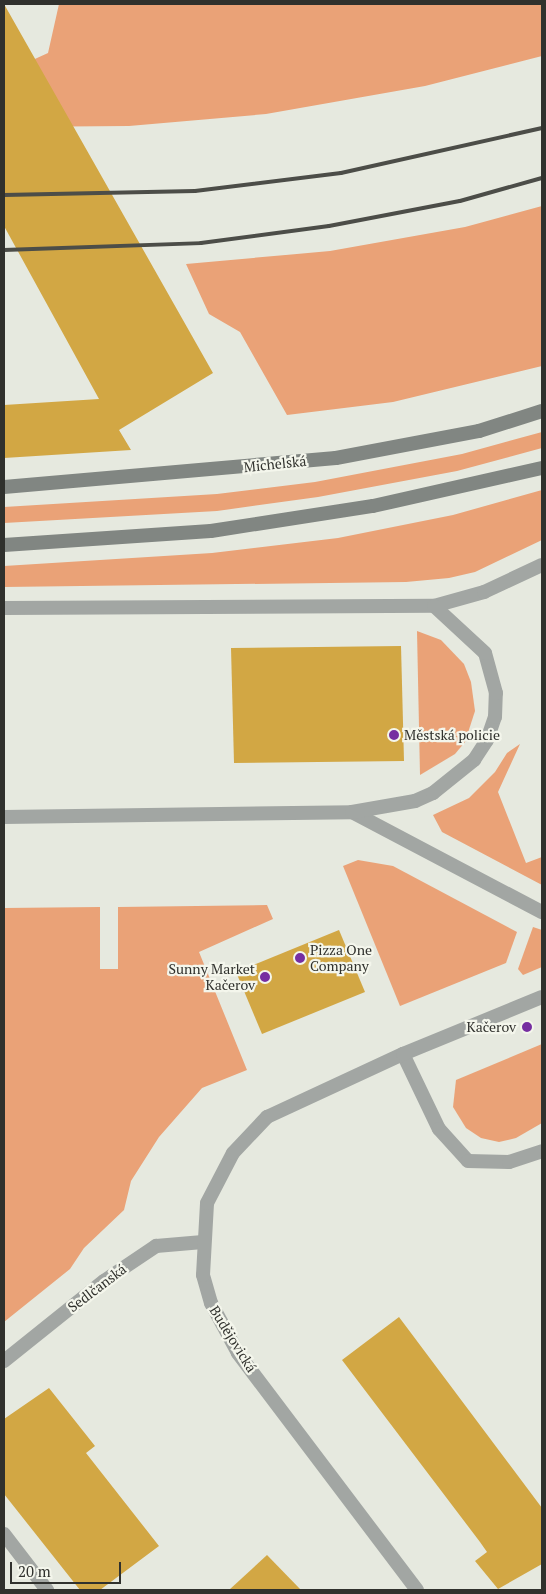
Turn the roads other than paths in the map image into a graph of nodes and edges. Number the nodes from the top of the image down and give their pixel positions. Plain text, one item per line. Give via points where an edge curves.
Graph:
1 (542, 411) edge
2 (542, 468) edge
3 (4, 487) edge
4 (4, 545) edge
5 (542, 564) edge
6 (434, 606) junction
7 (4, 608) edge
8 (352, 812) junction
9 (4, 816) edge
10 (542, 912) edge
11 (542, 996) edge
12 (403, 1054) junction
13 (542, 1151) edge
14 (203, 1242) junction
15 (4, 1361) edge
16 (4, 1534) edge
17 (46, 1590) edge
18 (417, 1590) edge

1 - 3 main road, Michelská via 478,431 336,458
2 - 4 main road via 373,506 211,531
5 - 6 street via 484,592
6 - 7 street
6 - 8 street via 485,652 493,673 495,717 487,740 474,760 433,793 415,801
8 - 9 street
8 - 10 street
11 - 12 street, Budějovická
12 - 13 street via 439,1129 468,1161 509,1162
12 - 14 street, Budějovická via 289,1104 249,1133 232,1153 207,1203
14 - 15 street, Sedlčanská via 156,1246 104,1281
14 - 18 street, Budějovická via 203,1275 211,1303 238,1353
16 - 17 street

